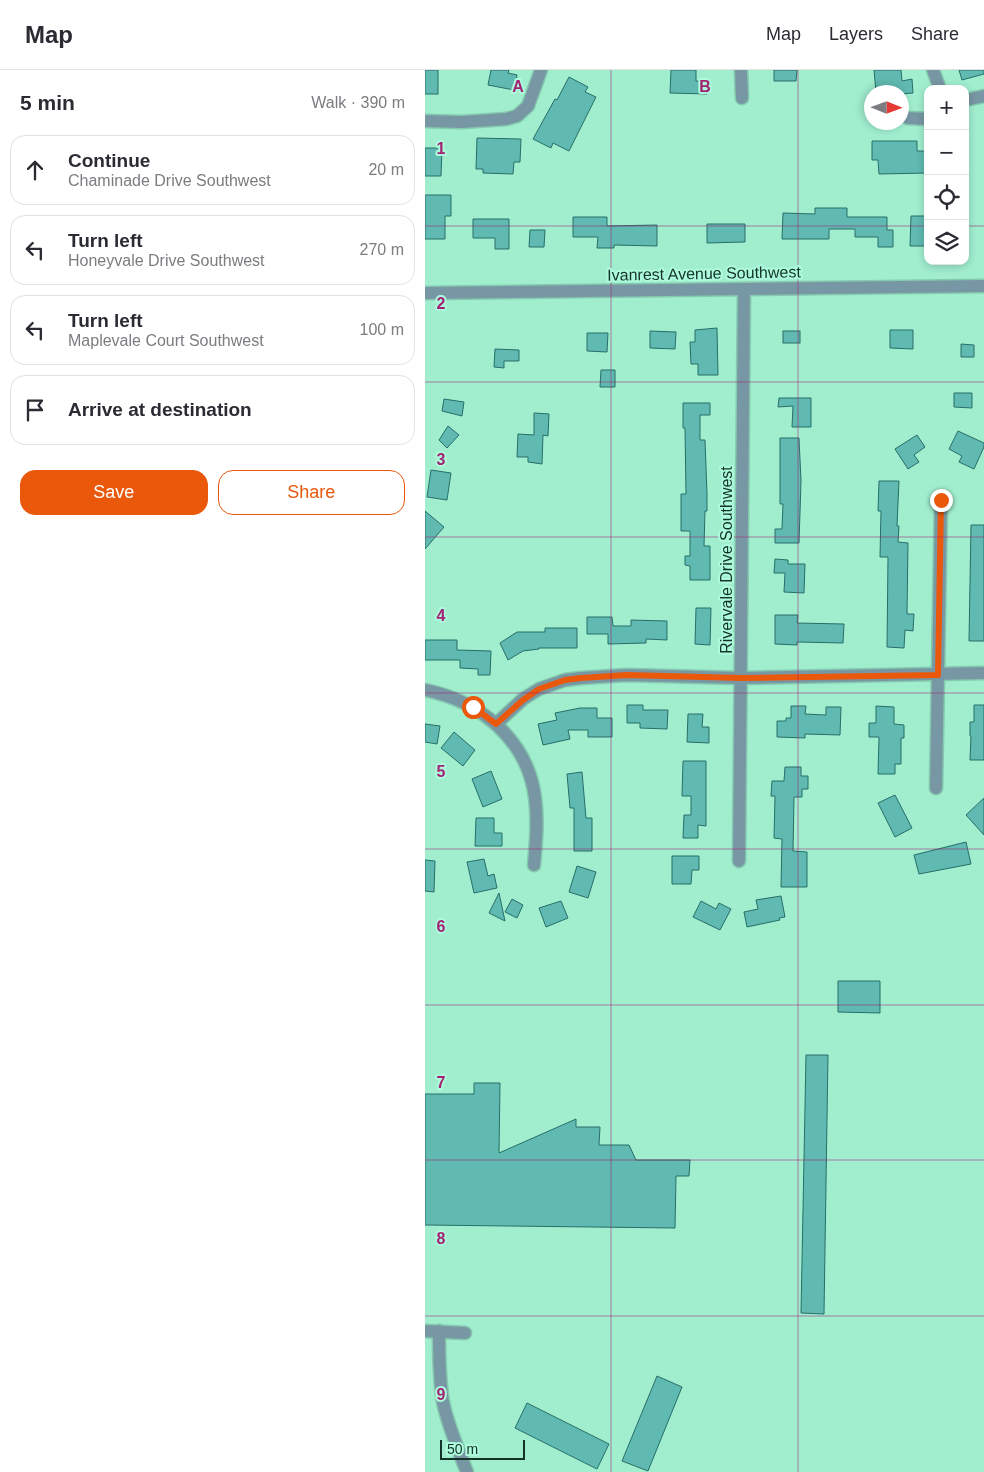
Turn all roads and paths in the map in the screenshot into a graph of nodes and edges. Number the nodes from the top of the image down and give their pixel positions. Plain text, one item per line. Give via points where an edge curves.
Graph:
1 (541, 70) edge
2 (741, 70) edge
3 (933, 70) edge
4 (938, 85) edge
5 (984, 96) edge
6 (742, 98) dead end
7 (969, 99) edge
8 (909, 118) edge
9 (924, 119) edge
10 (425, 121) edge
11 (984, 286) edge
12 (744, 289) junction
13 (425, 293) edge
14 (941, 500) dead end
15 (984, 674) edge
16 (938, 675) junction
17 (741, 678) junction
18 (425, 690) edge
19 (496, 724) junction
20 (937, 788) dead end
21 (739, 861) dead end
22 (534, 866) dead end
23 (425, 1331) edge
24 (439, 1331) junction
25 (465, 1333) dead end
26 (467, 1472) edge

1 - 10 street via 528,106 517,116 462,122
2 - 6 street
3 - 4 street
5 - 7 street
8 - 9 street
11 - 12 street, Ivanrest Avenue Southwest
12 - 13 street, Ivanrest Avenue Southwest
12 - 17 street, Rivervale Drive Southwest
14 - 16 street
15 - 16 street
16 - 17 street
16 - 20 street
17 - 19 street via 627,675 571,679 529,695
17 - 21 street, Rivervale Drive Southwest
18 - 19 street via 460,700
19 - 22 street via 517,750 532,783 537,823
23 - 24 street
24 - 25 street
24 - 26 street via 443,1400 454,1441

